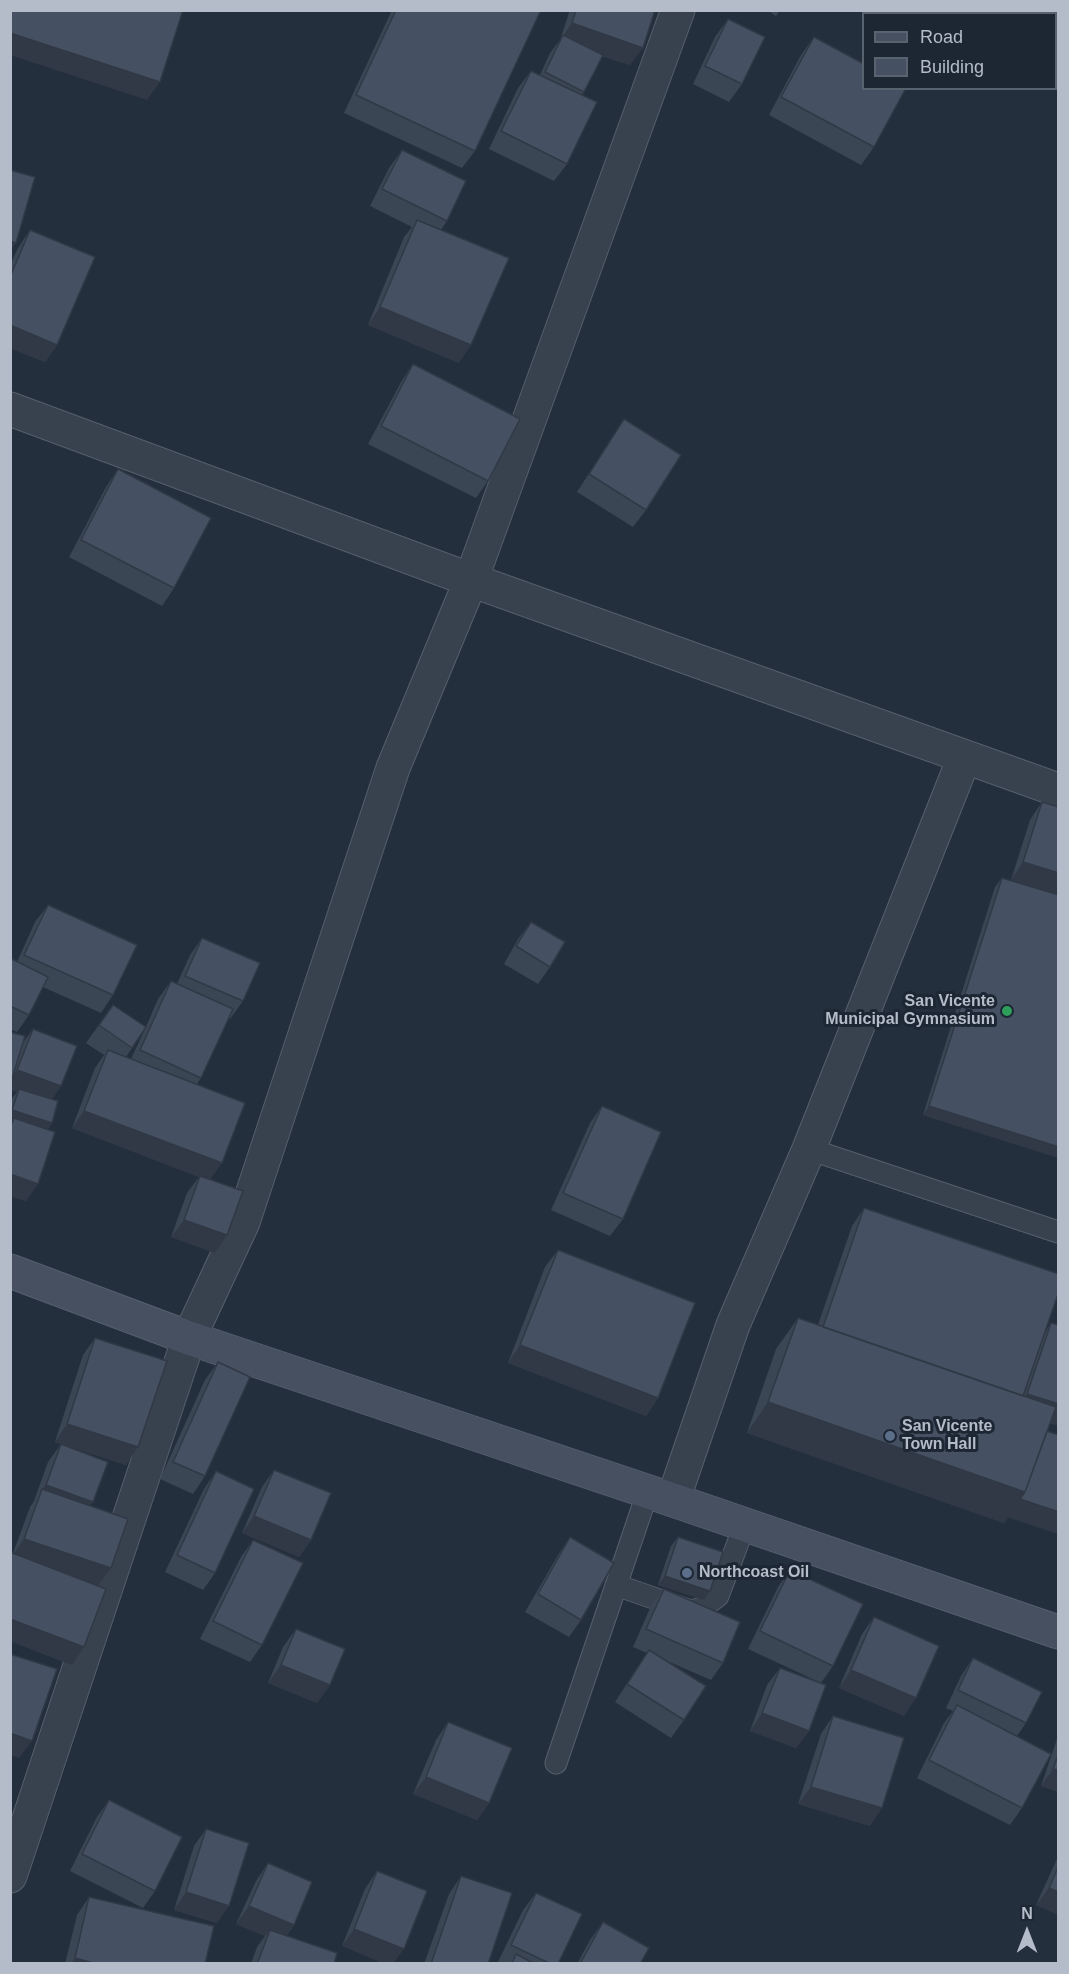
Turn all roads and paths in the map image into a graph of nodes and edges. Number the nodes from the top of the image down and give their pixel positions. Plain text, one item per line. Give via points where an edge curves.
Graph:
1 (678, 10) edge
2 (10, 409) edge
3 (471, 580) junction
4 (964, 758) junction
5 (1059, 790) edge
6 (810, 1149) junction
7 (1059, 1232) edge
8 (10, 1271) edge
9 (189, 1338) junction
10 (661, 1495) junction
11 (744, 1524) junction
12 (616, 1585) junction
13 (1059, 1632) edge
14 (556, 1763) dead end
15 (10, 1876) edge

1 - 3 street
2 - 3 street
3 - 4 street
3 - 9 street via 393,768 243,1222
4 - 5 street
4 - 6 street
6 - 7 lane
6 - 10 street
8 - 9 main road
9 - 10 main road
9 - 15 street
10 - 11 main road
10 - 12 lane
11 - 12 lane via 718,1596 702,1608 691,1611
11 - 13 main road
12 - 14 lane

